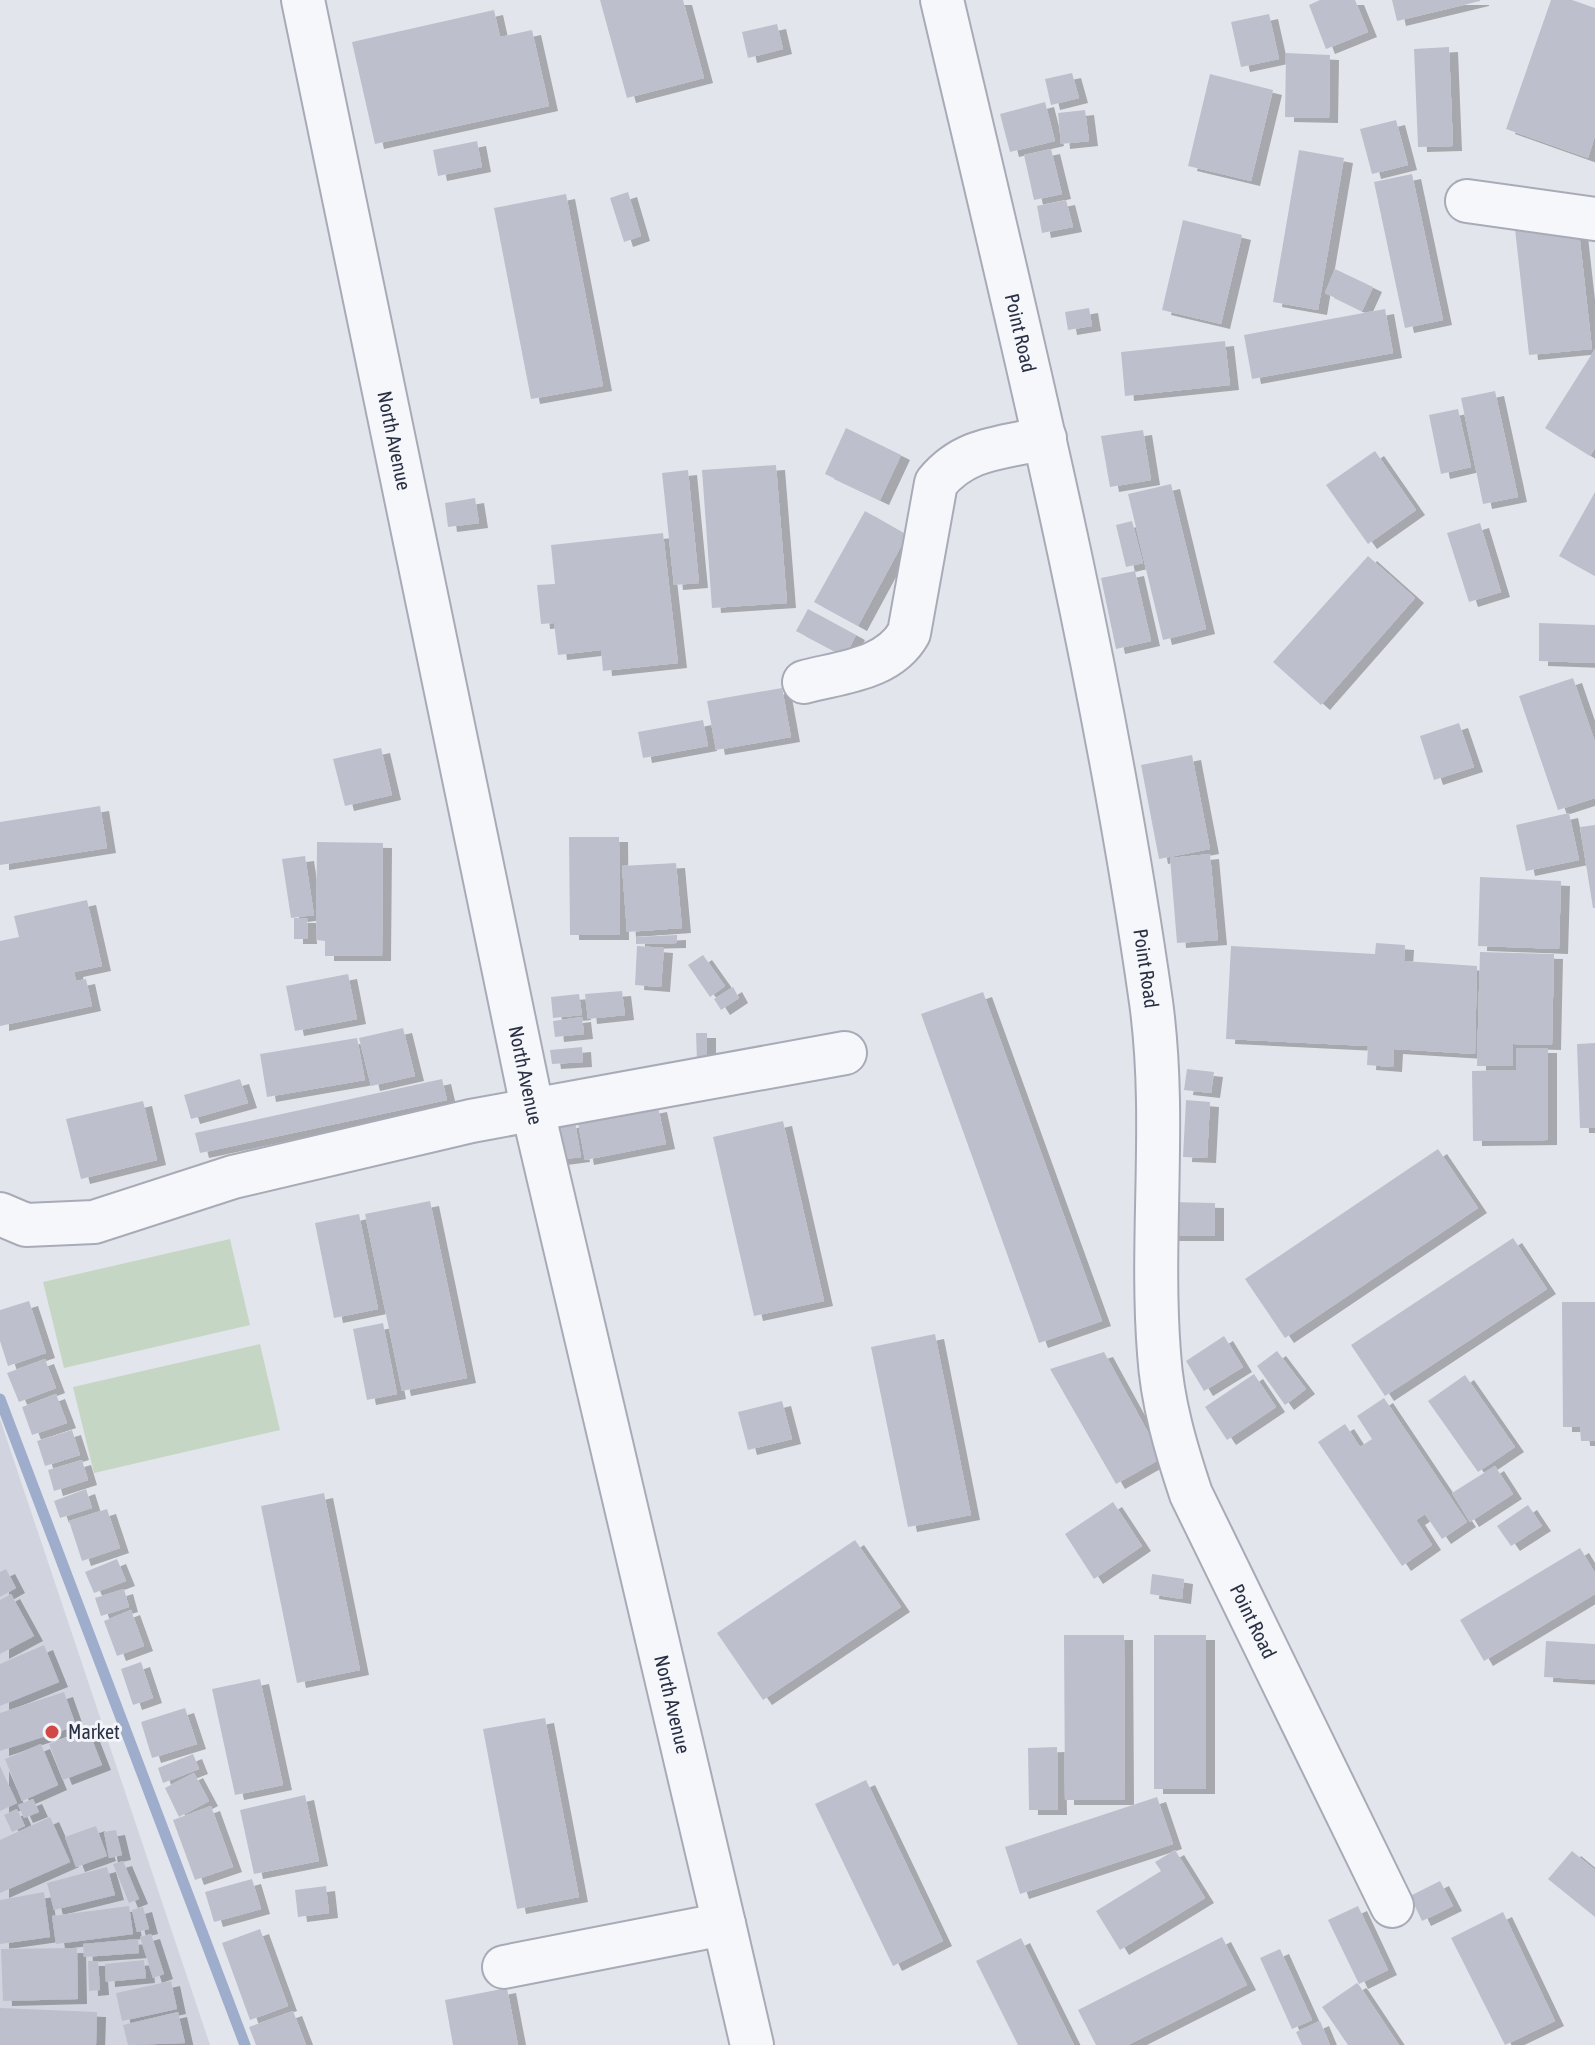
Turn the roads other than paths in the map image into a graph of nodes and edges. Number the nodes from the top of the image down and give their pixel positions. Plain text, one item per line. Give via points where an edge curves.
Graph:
1 (303, 0) edge
2 (942, 0) edge
3 (1467, 201) dead end
4 (1595, 219) edge
5 (1045, 438) junction
6 (804, 682) dead end
7 (845, 1053) dead end
8 (532, 1107) junction
9 (0, 1214) edge
10 (1392, 1906) dead end
11 (724, 1924) junction
12 (504, 1967) dead end
13 (752, 2045) edge

1 - 8 street, North Avenue
2 - 5 street, Point Road
3 - 4 street
5 - 6 street via 963,457 947,470 936,483 909,633 901,646 886,659
5 - 10 street, Point Road via 1133,877 1157,1048 1159,1357 1174,1444 1191,1494
7 - 8 street
8 - 9 street via 233,1177 94,1222 26,1225
8 - 11 street, North Avenue
11 - 12 street
11 - 13 street, North Avenue

